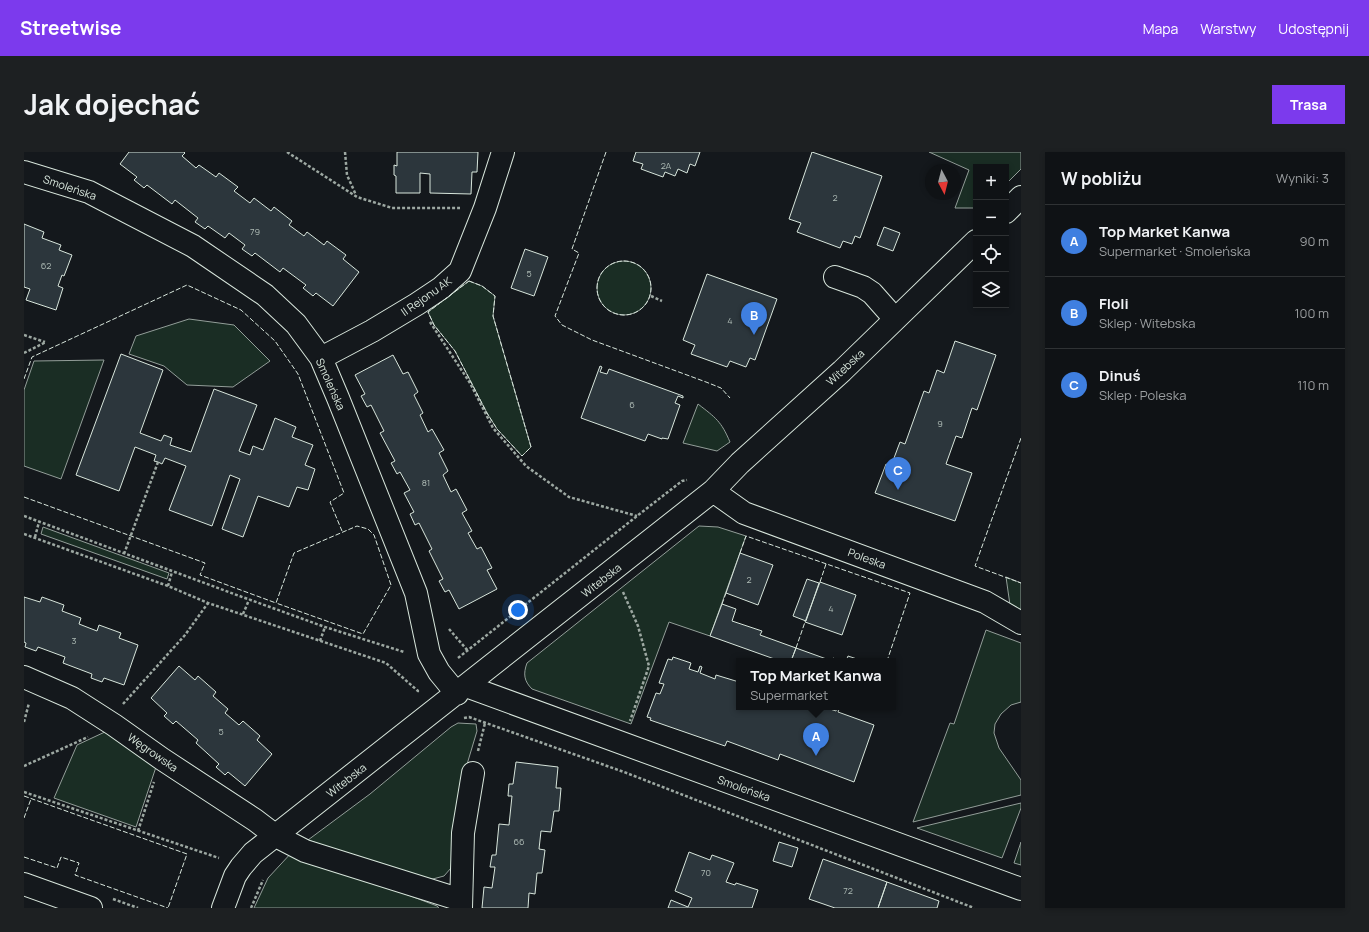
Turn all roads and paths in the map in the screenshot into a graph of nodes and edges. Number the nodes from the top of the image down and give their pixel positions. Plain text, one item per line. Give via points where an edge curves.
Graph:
1 (287, 152) edge
2 (346, 152) edge
3 (503, 152) edge
4 (24, 172) edge
5 (356, 197) junction
6 (1021, 197) edge
7 (486, 208) junction
8 (1009, 209) edge
9 (973, 244) edge
10 (835, 277) dead end
11 (651, 296) dead end
12 (662, 301) dead end
13 (417, 304) junction
14 (895, 320) junction
15 (24, 335) edge
16 (24, 353) edge
17 (321, 358) junction
18 (158, 462) dead end
19 (713, 491) junction
20 (24, 516) edge
21 (637, 516) dead end
22 (39, 522) junction
23 (24, 534) edge
24 (34, 538) junction
25 (124, 554) junction
26 (172, 572) junction
27 (168, 586) junction
28 (622, 591) dead end
29 (249, 600) junction
30 (208, 603) junction
31 (243, 614) junction
32 (1021, 623) edge
33 (325, 627) junction
34 (320, 641) junction
35 (429, 654) junction
36 (24, 677) edge
37 (454, 696) junction
38 (485, 722) junction
39 (111, 723) junction
40 (628, 728) dead end
41 (162, 759) junction
42 (24, 766) edge
43 (473, 773) joint
44 (24, 792) edge
45 (138, 831) junction
46 (276, 836) junction
47 (219, 858) dead end
48 (24, 884) edge
49 (1021, 889) edge
50 (461, 904) edge
51 (91, 908) edge
52 (223, 908) edge
53 (974, 908) edge

1 - 5 path
2 - 5 path via 347,175
3 - 7 street, II Rejonu AK
4 - 17 street, Smoleńska via 89,192 193,246 265,295 296,324
5 - 7 path via 392,208
6 - 8 street
7 - 13 street, II Rejonu AK via 460,271
9 - 14 street, Witebska
10 - 14 street via 872,293
11 - 12 path
13 - 17 street, II Rejonu AK
13 - 21 path via 470,383 493,428 526,466 570,497
14 - 19 street, Witebska
15 - 16 path via 46,342
17 - 35 street, Smoleńska via 416,593
18 - 25 path
19 - 32 street, Poleska via 744,513 985,602
19 - 37 street, Witebska
20 - 22 path
22 - 24 path
22 - 25 path
23 - 24 path
24 - 27 path
25 - 26 path
26 - 27 path
26 - 29 path
27 - 30 path
28 - 40 path via 638,626 648,666
29 - 31 path
29 - 33 path
30 - 31 path
30 - 39 path
31 - 34 path
33 - 34 path
33 - 35 path via 401,651
34 - 37 path via 386,663 418,691
35 - 37 street, Smoleńska
36 - 39 street, Węgrowska via 72,698
37 - 38 path via 450,720 469,717
37 - 46 street, Witebska
37 - 49 street, Smoleńska
38 - 43 path
38 - 53 path via 624,772
39 - 41 street, Węgrowska
39 - 42 path
41 - 45 path
41 - 46 street, Węgrowska
43 - 50 street via 464,833
44 - 45 path
45 - 47 path
46 - 50 street, Węgrowska via 305,851
46 - 52 street, Witebska via 253,853 241,867
48 - 51 street

